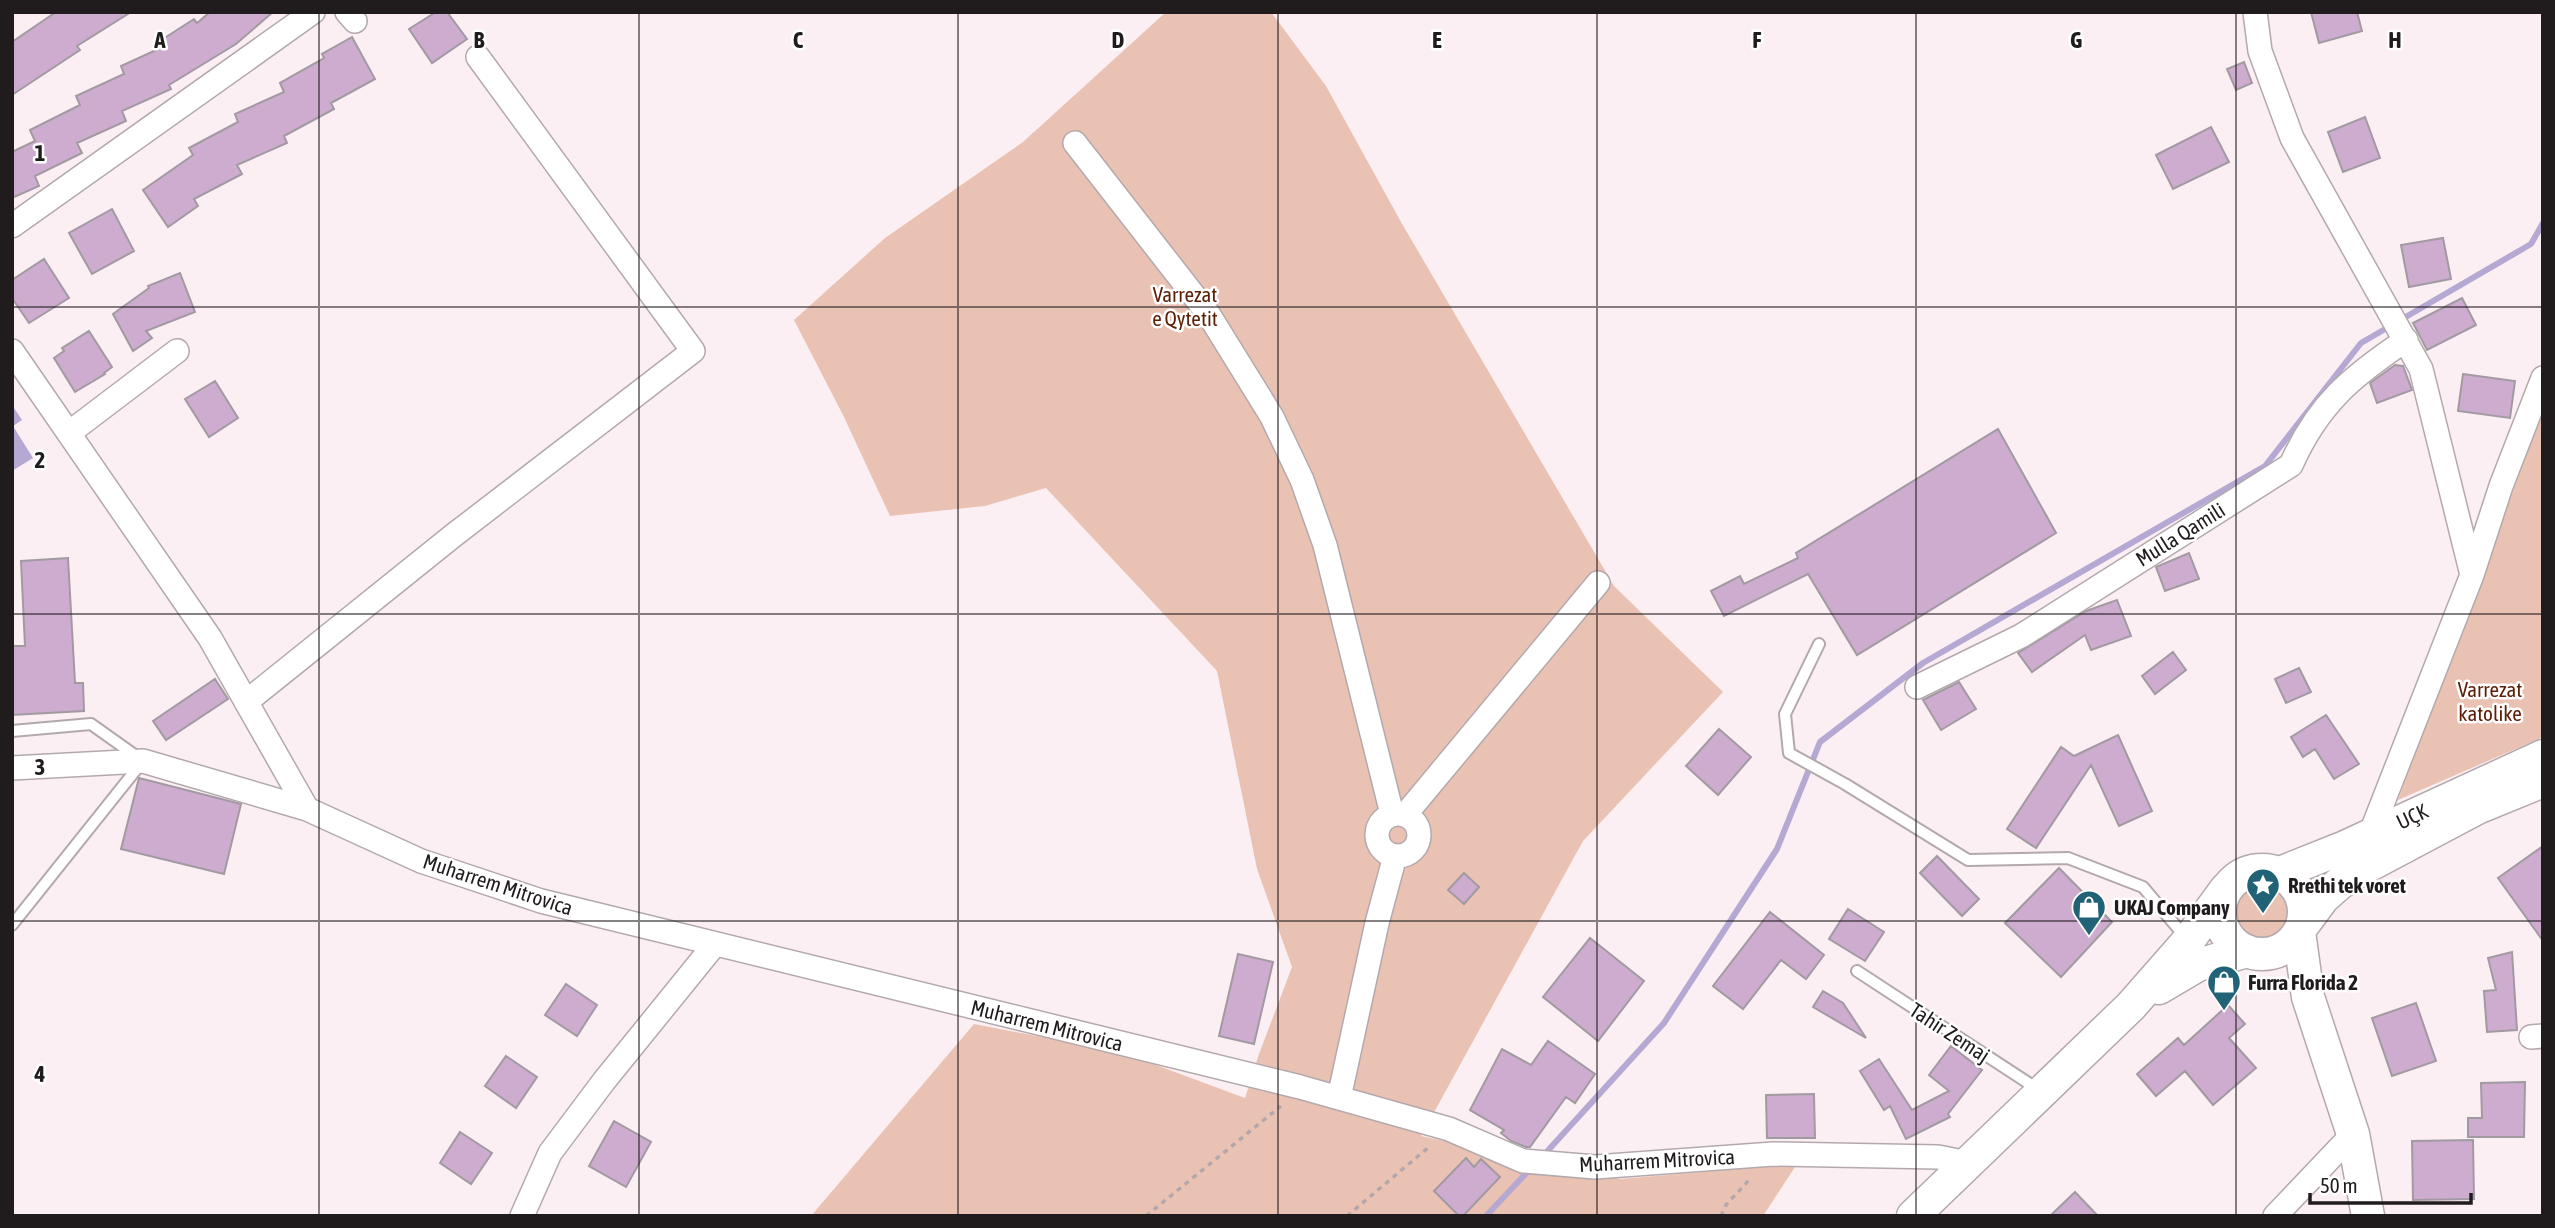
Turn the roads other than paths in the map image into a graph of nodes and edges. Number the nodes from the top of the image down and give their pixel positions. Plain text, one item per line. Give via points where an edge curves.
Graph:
1 (313, 12) edge
2 (2255, 12) edge
3 (478, 57) dead end
4 (1075, 143) dead end
5 (12, 226) edge
6 (2406, 340) junction
7 (12, 351) edge
8 (177, 351) dead end
9 (2543, 378) edge
10 (69, 433) junction
11 (2472, 575) junction
12 (1598, 583) dead end
13 (1819, 644) dead end
14 (1917, 687) dead end
15 (246, 702) junction
16 (12, 731) edge
17 (2543, 756) edge
18 (143, 761) junction
19 (12, 768) edge
20 (2543, 781) edge
21 (307, 808) junction
22 (1398, 815) junction
23 (2370, 835) junction
24 (1395, 856) junction
25 (2280, 873) junction
26 (2226, 889) junction
27 (12, 925) edge
28 (2301, 929) junction
29 (2188, 941) junction
30 (715, 944) junction
31 (2253, 953) junction
32 (1857, 971) dead end
33 (2131, 1006) junction
34 (2322, 1039) junction
35 (2042, 1092) junction
36 (1339, 1098) junction
37 (2353, 1134) junction
38 (1968, 1163) junction
39 (522, 1216) edge
40 (1913, 1216) edge
41 (2275, 1216) edge
42 (2368, 1216) edge

1 - 5 street
2 - 6 street via 2260,51 2291,138
3 - 15 street via 693,351
4 - 22 street via 1209,316 1272,417 1302,480 1325,545
6 - 11 street via 2421,369
6 - 14 street, Mulla Qamili via 2364,368 2325,406 2291,465 2021,636
7 - 10 street
8 - 10 street
9 - 11 street
10 - 15 street via 210,638
11 - 23 street
12 - 22 street
13 - 29 lane via 1785,713 1789,753 1968,860 2068,859 2143,887
15 - 21 street
16 - 18 lane via 92,724
17 - 23 main road, UÇK
18 - 19 street, Muharrem Mitrovica
18 - 21 street, Muharrem Mitrovica
18 - 27 lane
20 - 28 main road, UÇK via 2477,808 2362,869 2323,898
21 - 30 street, Muharrem Mitrovica via 421,861 541,901
22 - 24 street via 1380,823 1376,836 1382,850
22 - 24 street via 1416,824 1419,837 1408,853
23 - 25 main road, UÇK
24 - 36 street
25 - 26 main road via 2256,870
25 - 28 main road via 2291,880 2304,901
26 - 29 main road
26 - 31 main road via 2221,901 2222,925 2236,945
28 - 31 main road via 2285,948
28 - 34 main road via 2308,997
29 - 33 main road
30 - 36 street, Muharrem Mitrovica
30 - 39 street via 550,1153
31 - 33 main road via 2198,965
31 - 34 main road via 2277,970
32 - 35 lane, Tahir Zemaj
33 - 35 main road
34 - 37 main road
35 - 38 main road
36 - 38 street, Muharrem Mitrovica via 1449,1129 1523,1161 1595,1167 1773,1154 1938,1157
37 - 41 street
37 - 42 main road
38 - 40 main road

